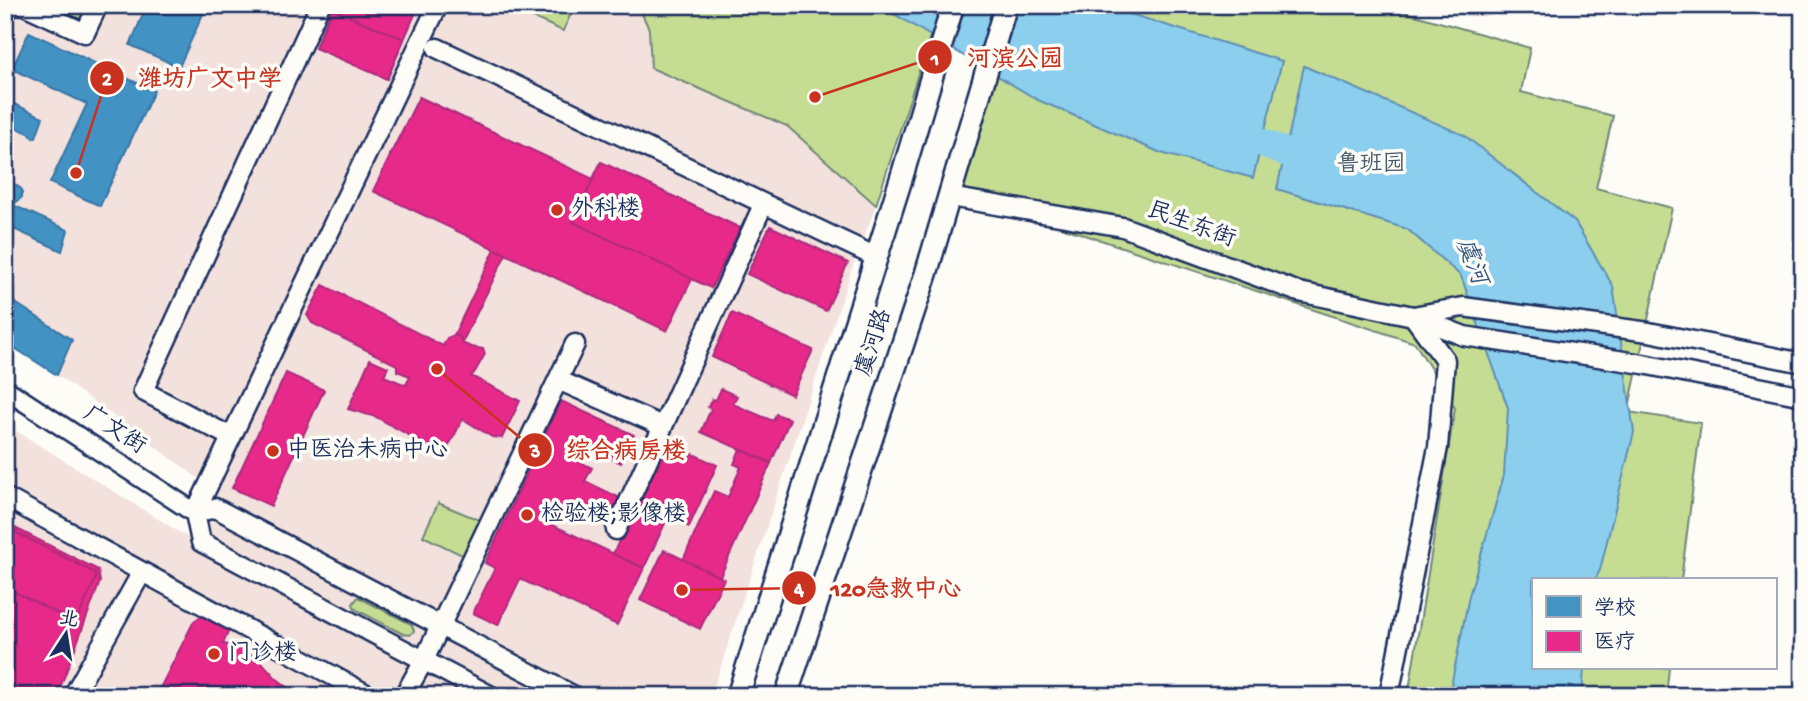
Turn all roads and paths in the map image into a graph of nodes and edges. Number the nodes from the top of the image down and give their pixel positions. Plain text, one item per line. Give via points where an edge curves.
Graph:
1 (17, 5) edge
2 (24, 5) edge
3 (98, 5) edge
4 (320, 5) edge
5 (438, 5) edge
6 (953, 5) edge
7 (1006, 5) edge
8 (5, 10) edge
9 (437, 48) dead end
10 (950, 197) junction
11 (764, 205) junction
12 (876, 257) junction
13 (1413, 316) junction
14 (575, 344) dead end
15 (1803, 363) edge
16 (558, 380) junction
17 (5, 389) edge
18 (1803, 396) edge
19 (662, 426) junction
20 (232, 437) junction
21 (5, 497) edge
22 (195, 513) junction
23 (616, 530) dead end
24 (142, 572) junction
25 (440, 626) junction
26 (424, 660) junction
27 (568, 695) edge
28 (73, 696) edge
29 (370, 696) edge
30 (404, 696) edge
31 (491, 696) edge
32 (738, 696) edge
33 (786, 696) edge
34 (1389, 696) edge

1 - 8 street
2 - 3 street via 85,33
4 - 20 street via 143,391
5 - 20 street
6 - 12 main road, 虞河路
7 - 10 main road, 虞河路
9 - 11 street
10 - 13 street, 民生东街 via 1123,227 1299,292
10 - 33 main road, 虞河路
11 - 12 street
11 - 19 street
12 - 32 main road, 虞河路
13 - 15 street, 民生东街 via 1463,307 1649,332
13 - 18 street, 民生东街 via 1465,336 1643,364
13 - 34 street via 1445,360 1438,447
14 - 16 street
16 - 19 street
16 - 25 street
17 - 22 street, 广文街
19 - 23 street
20 - 22 street
21 - 24 street
22 - 25 street via 215,508
22 - 26 street via 201,542
24 - 28 street
24 - 29 street
25 - 26 street
25 - 27 street
26 - 30 street
26 - 31 street

